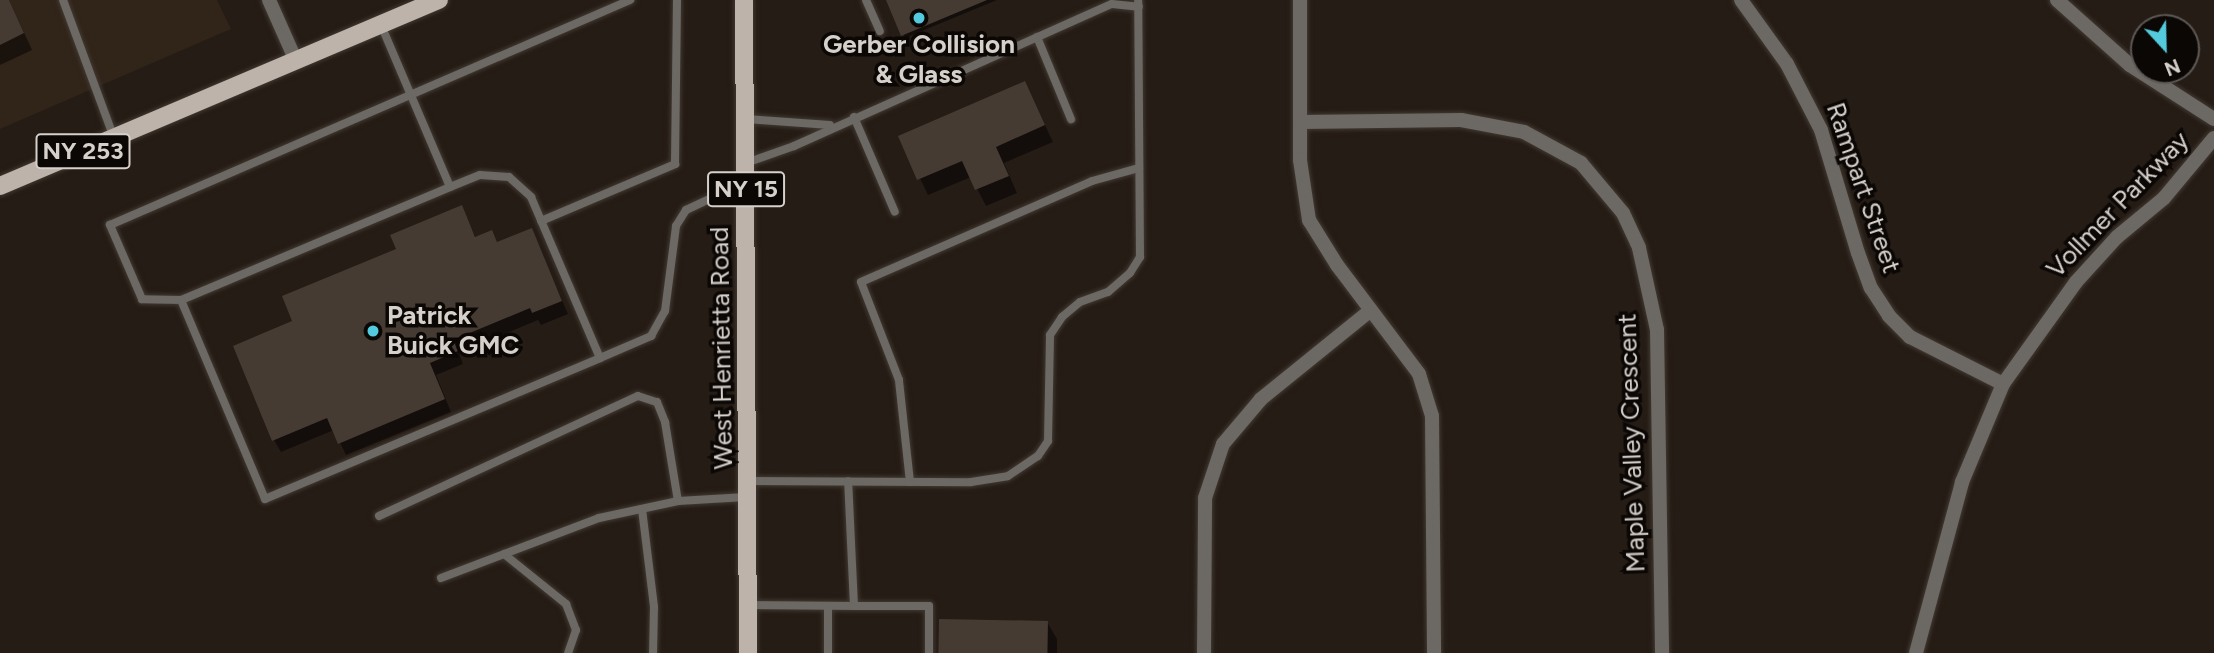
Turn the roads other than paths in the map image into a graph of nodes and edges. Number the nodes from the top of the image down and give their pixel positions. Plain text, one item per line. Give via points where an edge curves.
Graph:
1 (63, 0) edge
2 (269, 0) edge
3 (439, 0) edge
4 (630, 0) edge
5 (677, 0) edge
6 (744, 0) edge
7 (866, 0) edge
8 (1300, 0) edge
9 (1741, 0) edge
10 (2057, 0) edge
11 (1138, 4) edge
12 (381, 24) junction
13 (880, 31) dead end
14 (1037, 37) junction
15 (296, 61) junction
16 (411, 95) junction
17 (854, 117) junction
18 (746, 118) junction
19 (1071, 119) dead end
20 (2214, 119) edge
21 (1301, 122) junction
22 (833, 125) junction
23 (114, 138) junction
24 (2214, 138) edge
25 (746, 163) junction
26 (1139, 168) junction
27 (0, 186) edge
28 (450, 187) junction
29 (746, 197) junction
30 (895, 212) dead end
31 (541, 221) junction
32 (181, 300) junction
33 (1371, 310) junction
34 (600, 358) junction
35 (2003, 384) junction
36 (848, 481) junction
37 (910, 482) junction
38 (749, 489) junction
39 (678, 502) junction
40 (642, 509) junction
41 (379, 516) dead end
42 (504, 554) junction
43 (441, 578) dead end
44 (748, 605) junction
45 (828, 606) junction
46 (854, 606) junction
47 (568, 653) edge
48 (653, 653) edge
49 (748, 653) edge
50 (828, 653) edge
51 (929, 653) edge
52 (1204, 653) edge
53 (1434, 653) edge
54 (1662, 653) edge
55 (1916, 653) edge

1 - 23 lane
2 - 15 street
3 - 12 main road, NY 253
4 - 16 lane
5 - 31 lane via 675,164
6 - 18 main road, West Henrietta Road / NY 15
7 - 13 lane
8 - 21 street
9 - 35 street, Rampart Street via 1787,64 1821,130 1862,265 1889,316 1910,337
10 - 20 street via 2130,65
11 - 14 lane via 1112,4
11 - 26 lane
12 - 15 main road, NY 253
12 - 16 lane
14 - 17 lane
14 - 19 lane
15 - 23 main road, NY 253
16 - 28 lane
16 - 32 lane via 110,225 142,299
17 - 22 lane
17 - 30 lane
18 - 22 lane
18 - 25 main road, West Henrietta Road / NY 15
21 - 33 street via 1300,160 1309,220
21 - 54 street, Maple Valley Crescent via 1461,120 1524,132 1581,163 1623,213 1639,247 1657,330
22 - 25 lane
23 - 27 main road, NY 253
24 - 35 street, Vollmer Parkway via 2164,198 2117,237 2076,282
25 - 29 main road, West Henrietta Road / NY 15
26 - 37 lane via 1140,257 1108,292 1080,302 1062,317 1050,335 1048,441 1038,456 1008,476
26 - 37 lane via 1092,181 861,282 900,380
28 - 31 lane via 480,175 509,177 531,197
28 - 32 lane
29 - 34 lane via 712,198 686,210 676,226 665,310 651,336
29 - 38 main road, West Henrietta Road / NY 15
31 - 34 lane
32 - 34 lane via 265,499
33 - 52 street via 1261,399 1223,444 1205,498
33 - 53 street via 1419,374 1432,416
35 - 55 street, Vollmer Parkway via 1962,482
36 - 37 lane
36 - 38 lane
36 - 46 lane
38 - 39 lane
38 - 44 main road, West Henrietta Road / NY 15
39 - 40 lane
39 - 41 lane via 666,422 657,402 638,396
40 - 42 lane via 599,518
40 - 48 lane via 654,607
42 - 43 lane
42 - 47 lane via 566,604 576,630
44 - 45 lane
44 - 49 main road, West Henrietta Road / NY 15
45 - 46 lane
45 - 50 lane
46 - 51 lane via 929,606

